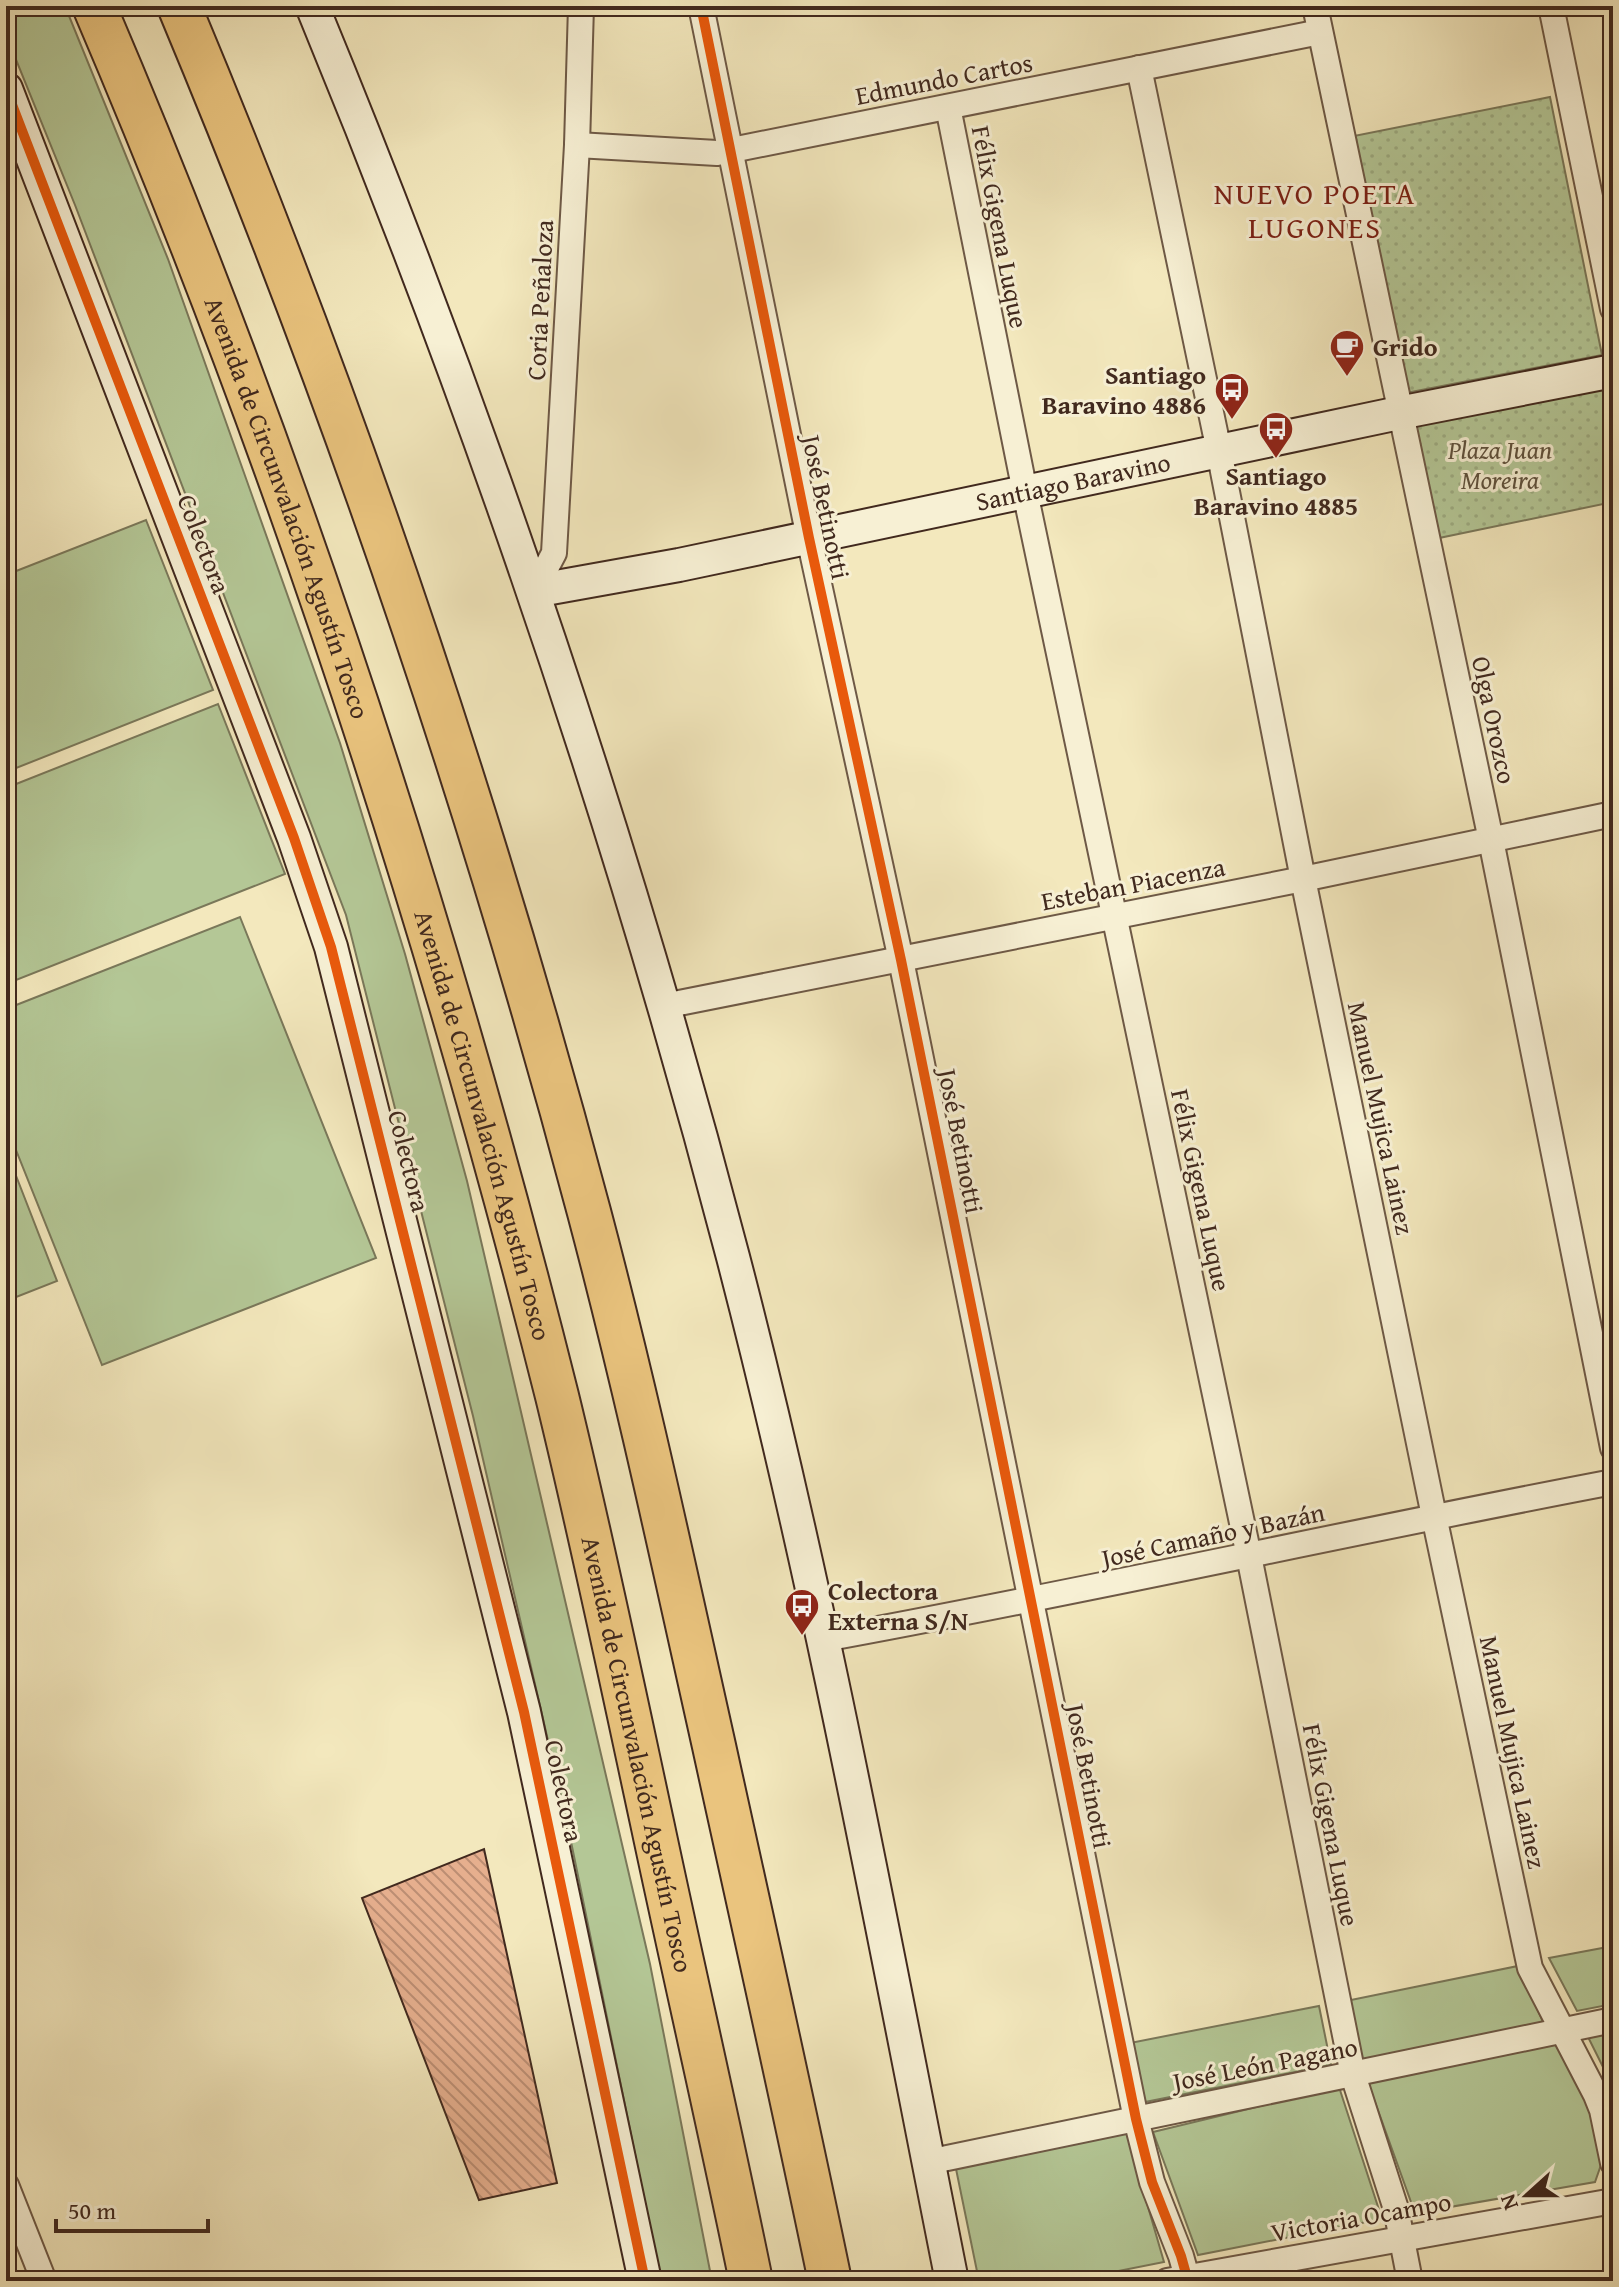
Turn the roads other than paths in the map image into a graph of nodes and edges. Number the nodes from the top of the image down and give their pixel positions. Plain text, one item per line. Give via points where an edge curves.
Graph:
1 (94, 6) edge
2 (179, 6) edge
3 (312, 6) edge
4 (581, 6) edge
5 (701, 6) edge
6 (1315, 6) edge
7 (1551, 6) edge
8 (1320, 32) junction
9 (1139, 68) junction
10 (6, 89) edge
11 (948, 107) junction
12 (577, 145) junction
13 (732, 150) junction
14 (1613, 309) edge
15 (1613, 371) edge
16 (1399, 413) junction
17 (1219, 451) junction
18 (1025, 492) junction
19 (809, 538) junction
20 (534, 591) junction
21 (1613, 814) edge
22 (1491, 840) junction
23 (1303, 879) junction
24 (1115, 916) junction
25 (901, 960) junction
26 (664, 1006) junction
27 (1613, 1448) edge
28 (1613, 1482) edge
29 (1434, 1516) junction
30 (1249, 1556) junction
31 (1031, 1601) junction
32 (824, 1639) junction
33 (1613, 2020) edge
34 (1562, 2030) junction
35 (1353, 2075) junction
36 (1136, 2119) junction
37 (928, 2162) junction
38 (1613, 2163) edge
39 (6, 2185) edge
40 (1613, 2201) edge
41 (1403, 2238) junction
42 (1180, 2280) edge
43 (44, 2281) edge
44 (645, 2281) edge
45 (751, 2281) edge
46 (830, 2281) edge
47 (952, 2281) edge
48 (1410, 2281) edge

1 - 45 highway, Avenida de Circunvalación Agustín Tosco via 204,273 281,482 342,655 471,1074 582,1502
2 - 46 highway via 291,284 381,533 501,899 554,1083 641,1416
3 - 20 main road via 460,382
4 - 12 street, Coria Peñaloza
5 - 13 street, José Betinotti
6 - 8 street, Olga Orozco
7 - 14 street
8 - 9 street, Edmundo Cartos
8 - 16 street, Olga Orozco
9 - 11 street, Edmundo Cartos
9 - 17 street, Manuel Mujica Lainez
10 - 44 main road, Colectora via 294,838 331,947 524,1712
11 - 13 street, Edmundo Cartos
11 - 18 street, Félix Gigena Luque
12 - 13 street, Edmundo Cartos via 700,153
12 - 20 street, Coria Peñaloza via 554,553
13 - 19 street, José Betinotti
15 - 16 main road, Santiago Baravino
16 - 17 main road, Santiago Baravino
16 - 22 street, Olga Orozco
17 - 18 main road, Santiago Baravino
17 - 23 street, Manuel Mujica Lainez
18 - 19 main road, Santiago Baravino
18 - 24 street, Félix Gigena Luque
19 - 20 main road, Santiago Baravino
19 - 25 street, José Betinotti
20 - 26 main road
21 - 22 street, Esteban Piacenza
22 - 23 street, Esteban Piacenza
22 - 27 street, Olga Orozco
23 - 24 street, Esteban Piacenza
23 - 29 street, Manuel Mujica Lainez
24 - 25 street, Esteban Piacenza
24 - 30 street, Félix Gigena Luque
25 - 26 street, Esteban Piacenza
25 - 31 street, José Betinotti
26 - 32 main road via 734,1259
28 - 29 street, José Camaño y Bazán
29 - 30 street, José Camaño y Bazán
29 - 34 street, Manuel Mujica Lainez via 1530,1968
30 - 31 street, José Camaño y Bazán
30 - 35 street, Félix Gigena Luque
31 - 32 street, José Camaño y Bazán
31 - 36 street, José Betinotti
32 - 37 main road
33 - 34 street, José León Pagano
34 - 35 street, José León Pagano
34 - 38 street, Manuel Mujica Lainez via 1602,2110
35 - 36 street, José León Pagano
35 - 41 street, Félix Gigena Luque
36 - 37 street, José León Pagano
36 - 42 street, José Betinotti via 1152,2182 1181,2256
37 - 47 main road
39 - 43 street
40 - 41 street, Victoria Ocampo
41 - 42 street, Victoria Ocampo
41 - 48 street, Félix Gigena Luque

